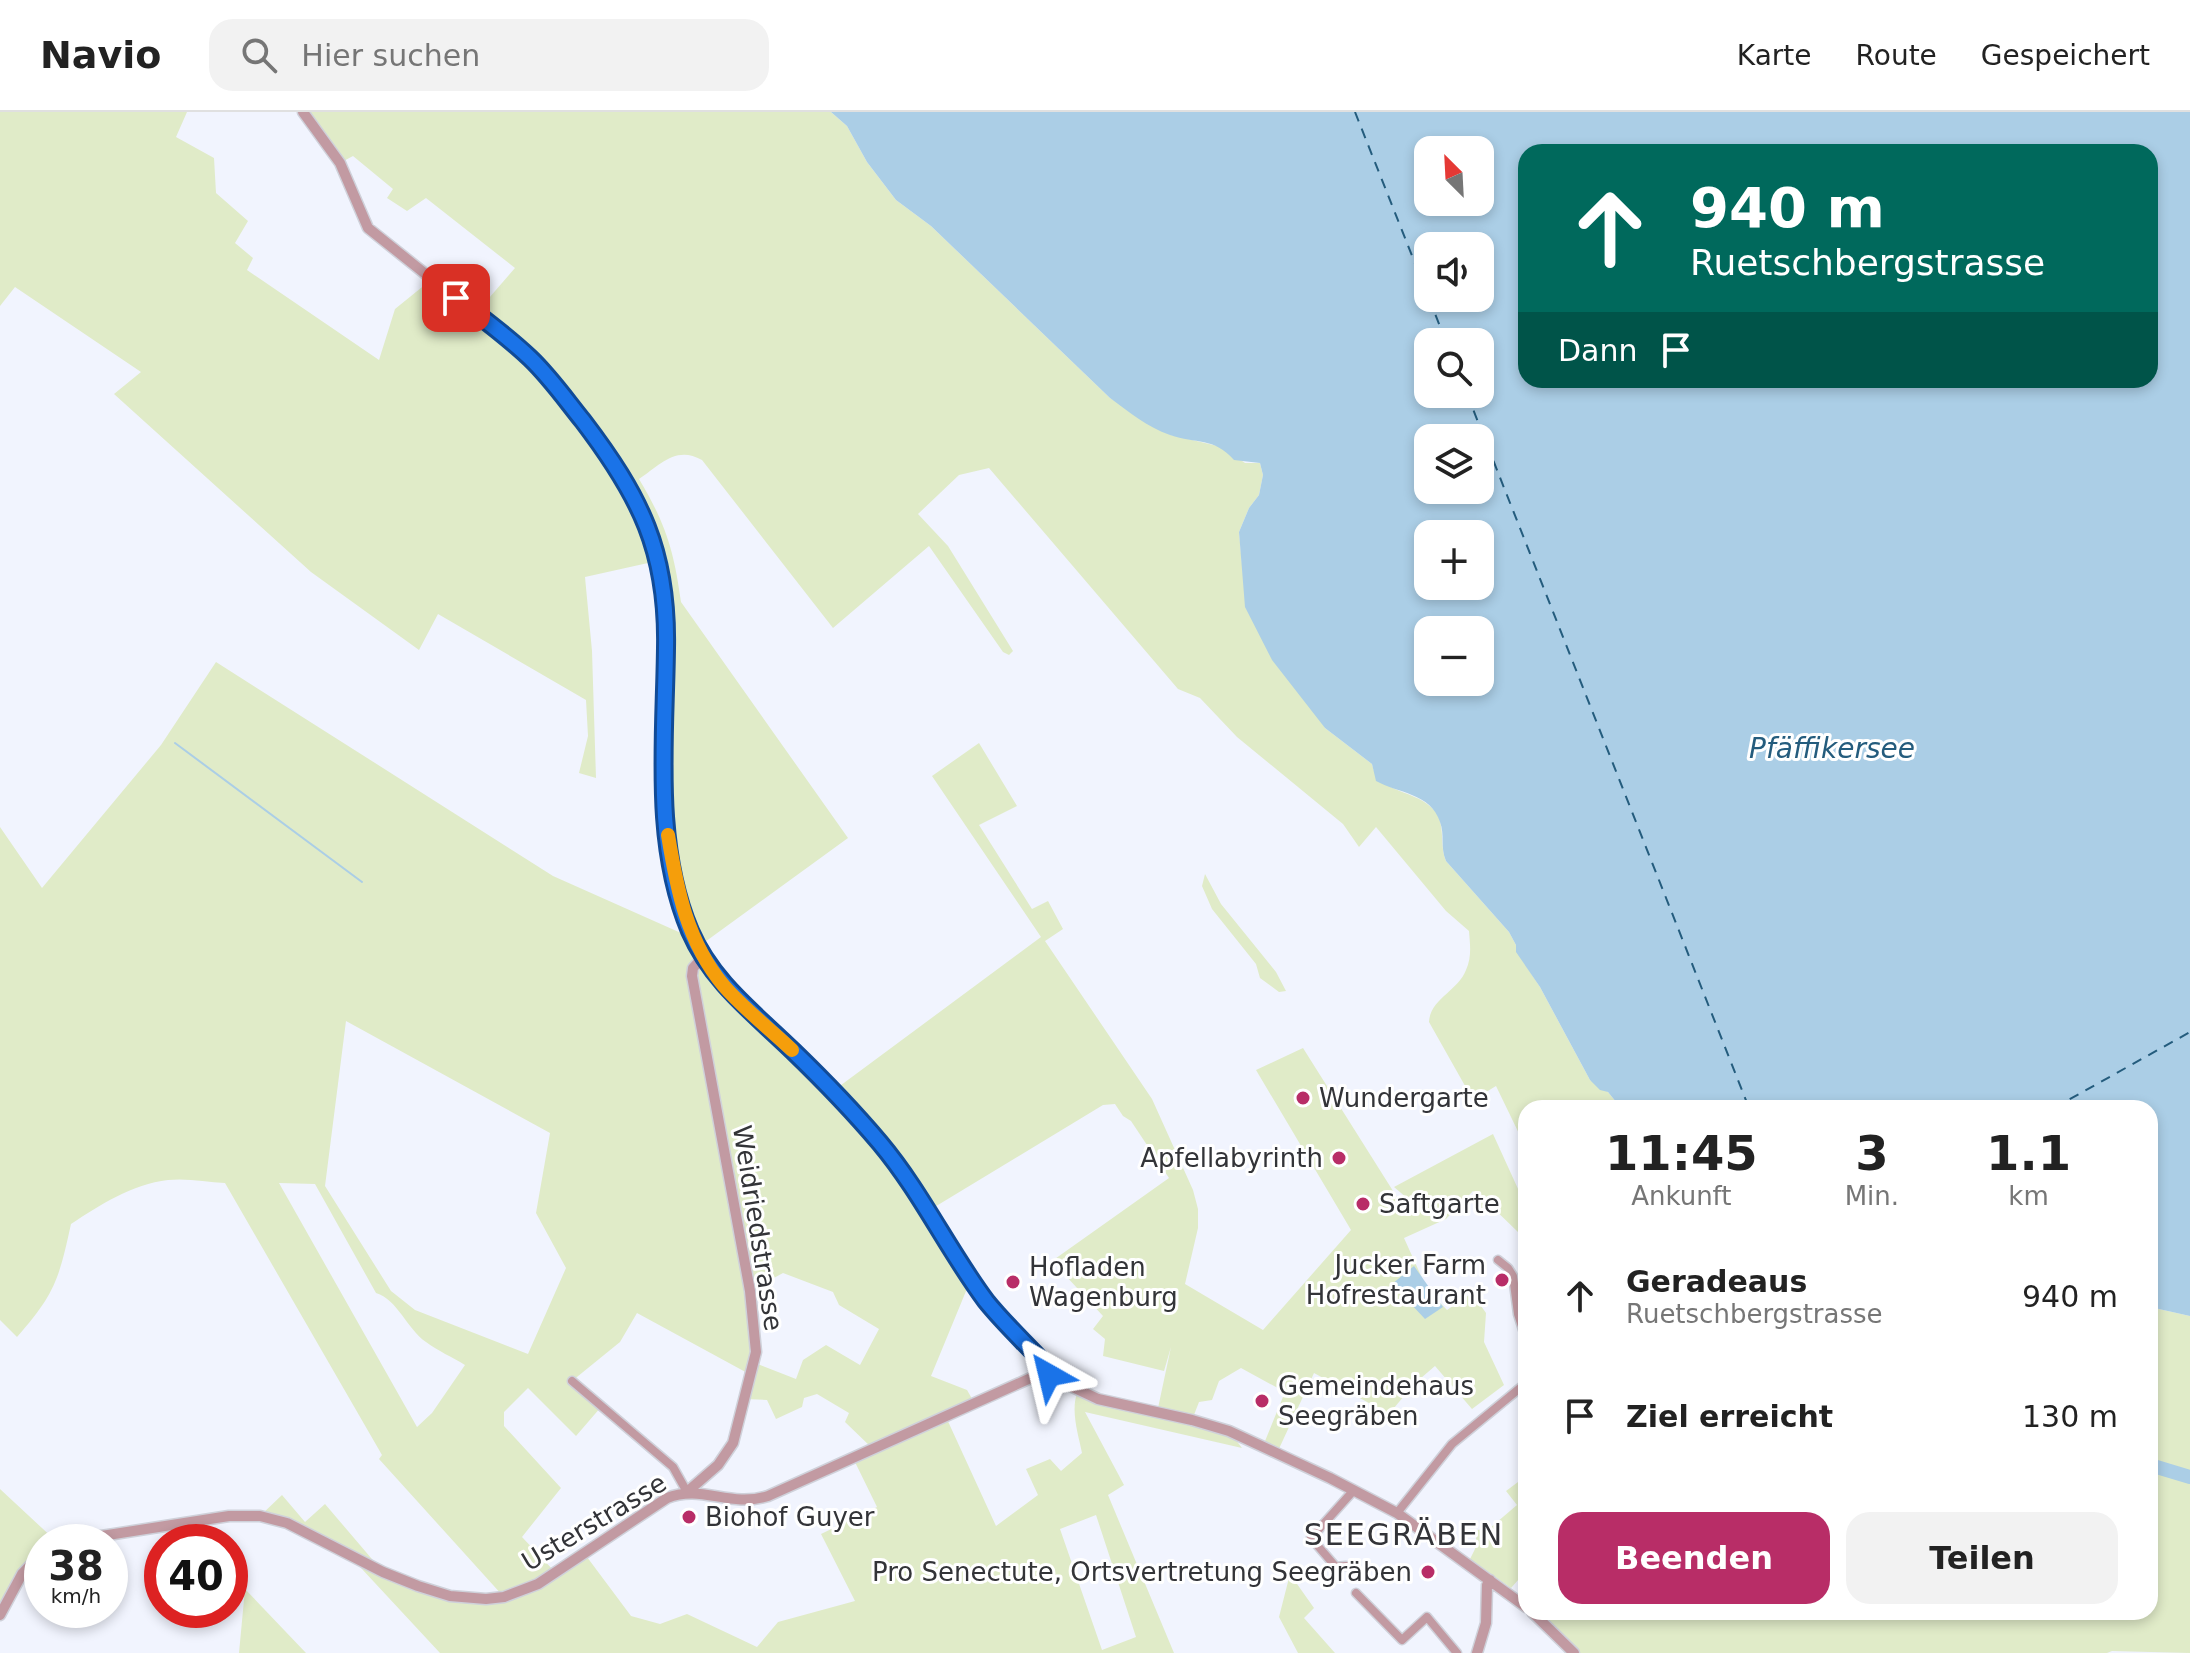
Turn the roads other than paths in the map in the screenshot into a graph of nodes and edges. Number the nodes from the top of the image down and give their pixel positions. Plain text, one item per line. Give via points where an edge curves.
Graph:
1 (303, 112) edge
2 (703, 957) junction
3 (1498, 1260) dead end
4 (1518, 1314) edge
5 (1045, 1374) junction
6 (572, 1381) dead end
7 (1518, 1390) edge
8 (1354, 1490) junction
9 (687, 1492) junction
10 (1397, 1513) junction
11 (128, 1532) edge
12 (1346, 1566) dead end
13 (24, 1572) edge
14 (1490, 1580) junction
15 (1356, 1593) dead end
16 (1518, 1601) edge
17 (0, 1615) edge
18 (1540, 1620) edge
19 (1457, 1653) edge
20 (1477, 1653) edge
21 (1574, 1653) edge

1 - 2 street via 340,163 368,228 528,356 629,485 648,527 665,617 666,825 683,913
2 - 5 street via 738,1000 879,1142 987,1302 1041,1360
2 - 9 street, Weidriedstrasse via 692,976 750,1291 756,1352 733,1443 718,1465
3 - 4 street via 1513,1276
5 - 8 street via 1098,1399 1229,1431
5 - 9 street, Usterstrasse via 768,1496 746,1502
6 - 9 street via 673,1467
7 - 10 street via 1452,1444
8 - 10 street
8 - 12 street via 1311,1538 1336,1567
9 - 11 street, Usterstrasse via 659,1502 538,1584 486,1599 418,1586 287,1523 260,1516
10 - 14 street
13 - 17 street
14 - 16 street
14 - 20 street
15 - 19 street via 1402,1640 1427,1617
18 - 21 street

